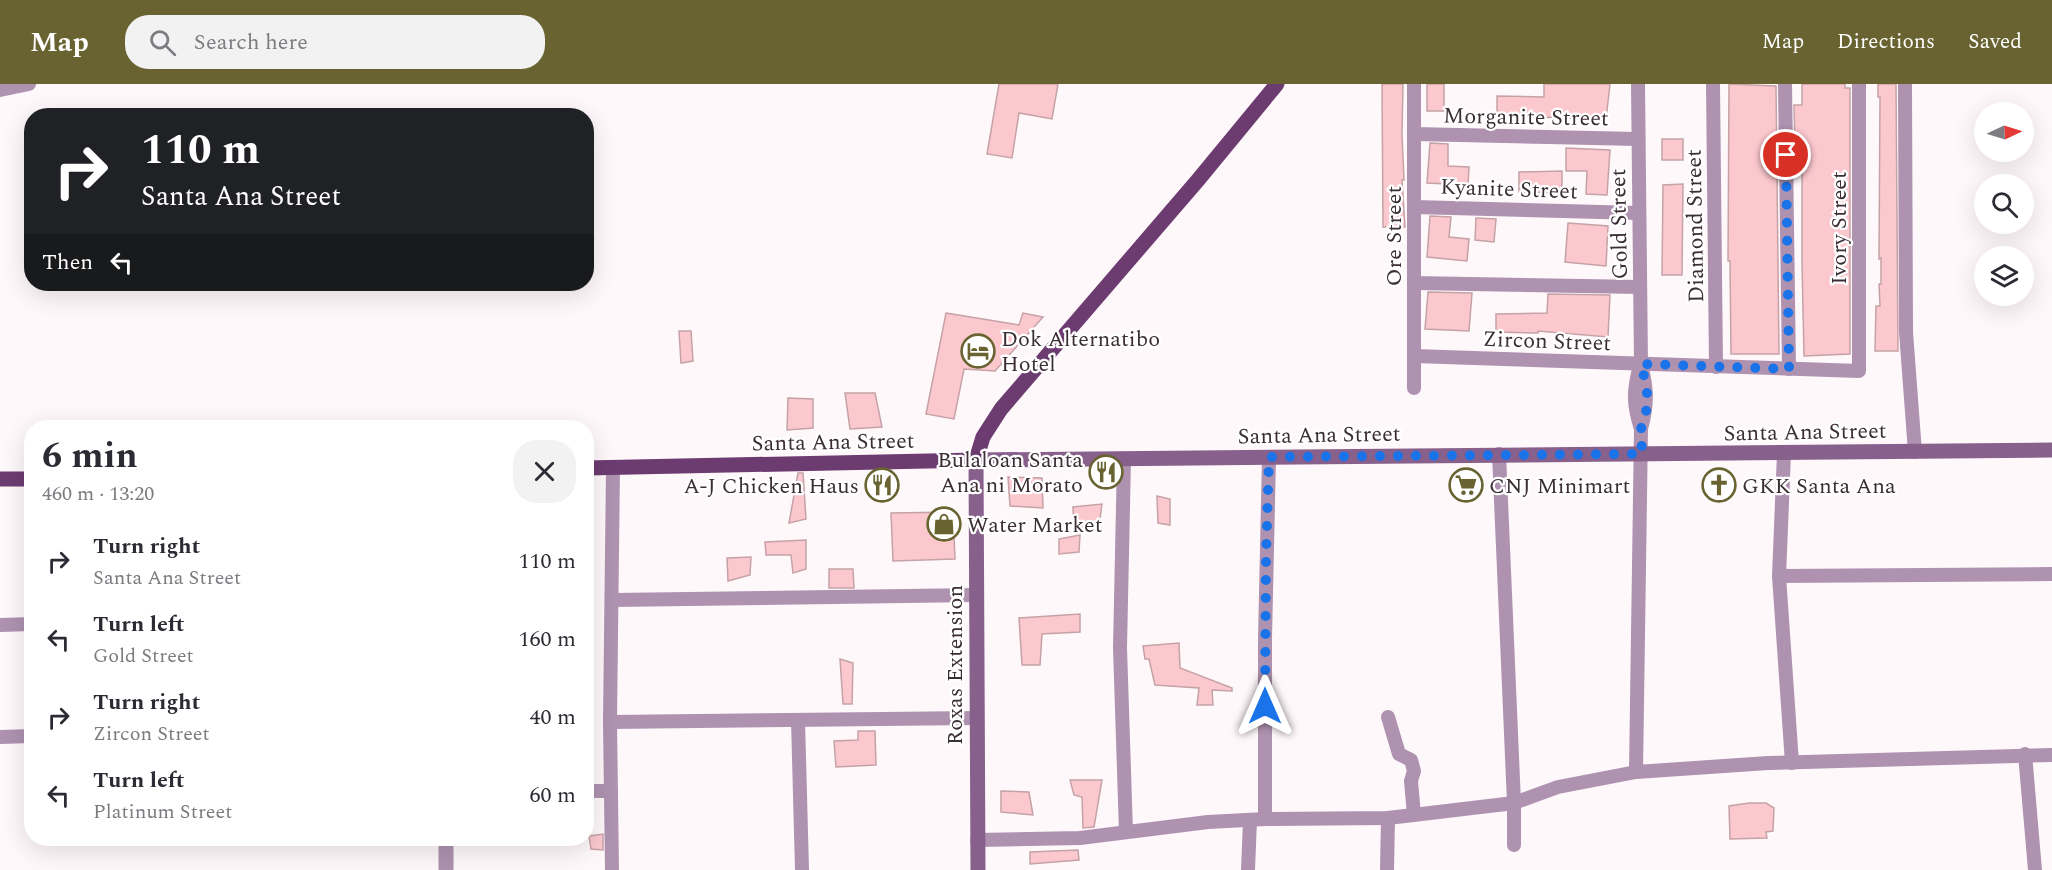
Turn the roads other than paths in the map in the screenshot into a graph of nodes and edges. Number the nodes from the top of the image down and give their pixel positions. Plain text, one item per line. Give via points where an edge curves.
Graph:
1 (29, 84) edge
2 (1276, 84) edge
3 (1414, 84) edge
4 (1638, 84) edge
5 (1713, 84) edge
6 (1785, 84) edge
7 (1859, 84) edge
8 (1905, 84) edge
9 (0, 90) edge
10 (1414, 134) junction
11 (1638, 139) junction
12 (1414, 207) junction
13 (1639, 213) junction
14 (1414, 283) junction
15 (1640, 287) junction
16 (1414, 356) junction
17 (1641, 364) junction
18 (1716, 367) junction
19 (1789, 369) junction
20 (1859, 371) joint
21 (1414, 388) dead end
22 (2052, 450) edge
23 (1915, 452) junction
24 (1784, 453) junction
25 (1499, 454) junction
26 (1642, 454) junction
27 (1269, 457) junction
28 (1124, 459) junction
29 (976, 460) junction
30 (594, 468) edge
31 (613, 468) junction
32 (0, 479) edge
33 (24, 479) edge
34 (2052, 574) edge
35 (1779, 576) junction
36 (977, 595) junction
37 (612, 600) junction
38 (24, 624) edge
39 (0, 625) edge
40 (1388, 717) dead end
41 (977, 718) junction
42 (798, 720) junction
43 (610, 722) junction
44 (24, 736) edge
45 (0, 737) edge
46 (2025, 754) junction
47 (2052, 754) edge
48 (1792, 764) junction
49 (1636, 772) junction
50 (594, 791) edge
51 (611, 791) junction
52 (1514, 803) junction
53 (1414, 815) junction
54 (1388, 818) junction
55 (1265, 819) junction
56 (1250, 820) junction
57 (1126, 832) junction
58 (977, 840) junction
59 (1514, 845) dead end
60 (446, 846) edge
61 (446, 870) edge
62 (612, 870) edge
63 (801, 870) edge
64 (978, 870) edge
65 (1248, 870) edge
66 (1387, 870) edge
67 (2035, 870) edge

1 - 9 street
2 - 29 main road via 1001,410 983,436
3 - 10 street, Ore Street
4 - 11 street, Gold Street
5 - 18 street, Diamond Street
6 - 19 street
7 - 20 street, Ivory Street
8 - 23 street via 1906,332
10 - 11 street, Morganite Street
10 - 12 street, Ore Street
11 - 13 street, Gold Street
12 - 13 street, Kyanite Street
12 - 14 street, Ore Street
13 - 15 street, Gold Street
14 - 15 street
14 - 16 street, Ore Street
15 - 17 street, Gold Street
16 - 17 street, Zircon Street
16 - 21 street, Ore Street
17 - 18 street, Zircon Street
17 - 26 street, Gold Street via 1634,388 1634,409 1641,429
18 - 19 street, Zircon Street
19 - 20 street, Zircon Street
22 - 23 main road, Santa Ana Street
23 - 24 main road, Santa Ana Street
24 - 26 main road, Santa Ana Street
24 - 35 street
25 - 26 main road, Santa Ana Street
25 - 27 main road, Santa Ana Street
25 - 52 street
26 - 49 street, Gold Street
27 - 28 main road, Santa Ana Street
27 - 55 street
28 - 29 main road, Santa Ana Street
28 - 57 street via 1120,648
29 - 31 main road, Santa Ana Street
29 - 36 main road, Roxas Extension
30 - 31 main road, Santa Ana Street
31 - 37 street
32 - 33 main road
34 - 35 street
35 - 48 street
36 - 37 street
36 - 41 main road, Roxas Extension
37 - 43 street
38 - 39 street
40 - 53 street via 1399,754 1411,760 1414,771
41 - 42 street
41 - 58 main road, Roxas Extension
42 - 43 street
42 - 63 street
43 - 51 street
44 - 45 street
46 - 47 street
46 - 48 street
46 - 67 street
48 - 49 street
49 - 52 street via 1558,787
50 - 51 street
51 - 62 street
52 - 53 street
52 - 59 street
53 - 54 street
54 - 55 street
54 - 66 street
55 - 56 street
56 - 57 street
56 - 65 street
57 - 58 street via 1080,838
58 - 64 main road, Roxas Extension
60 - 61 street

